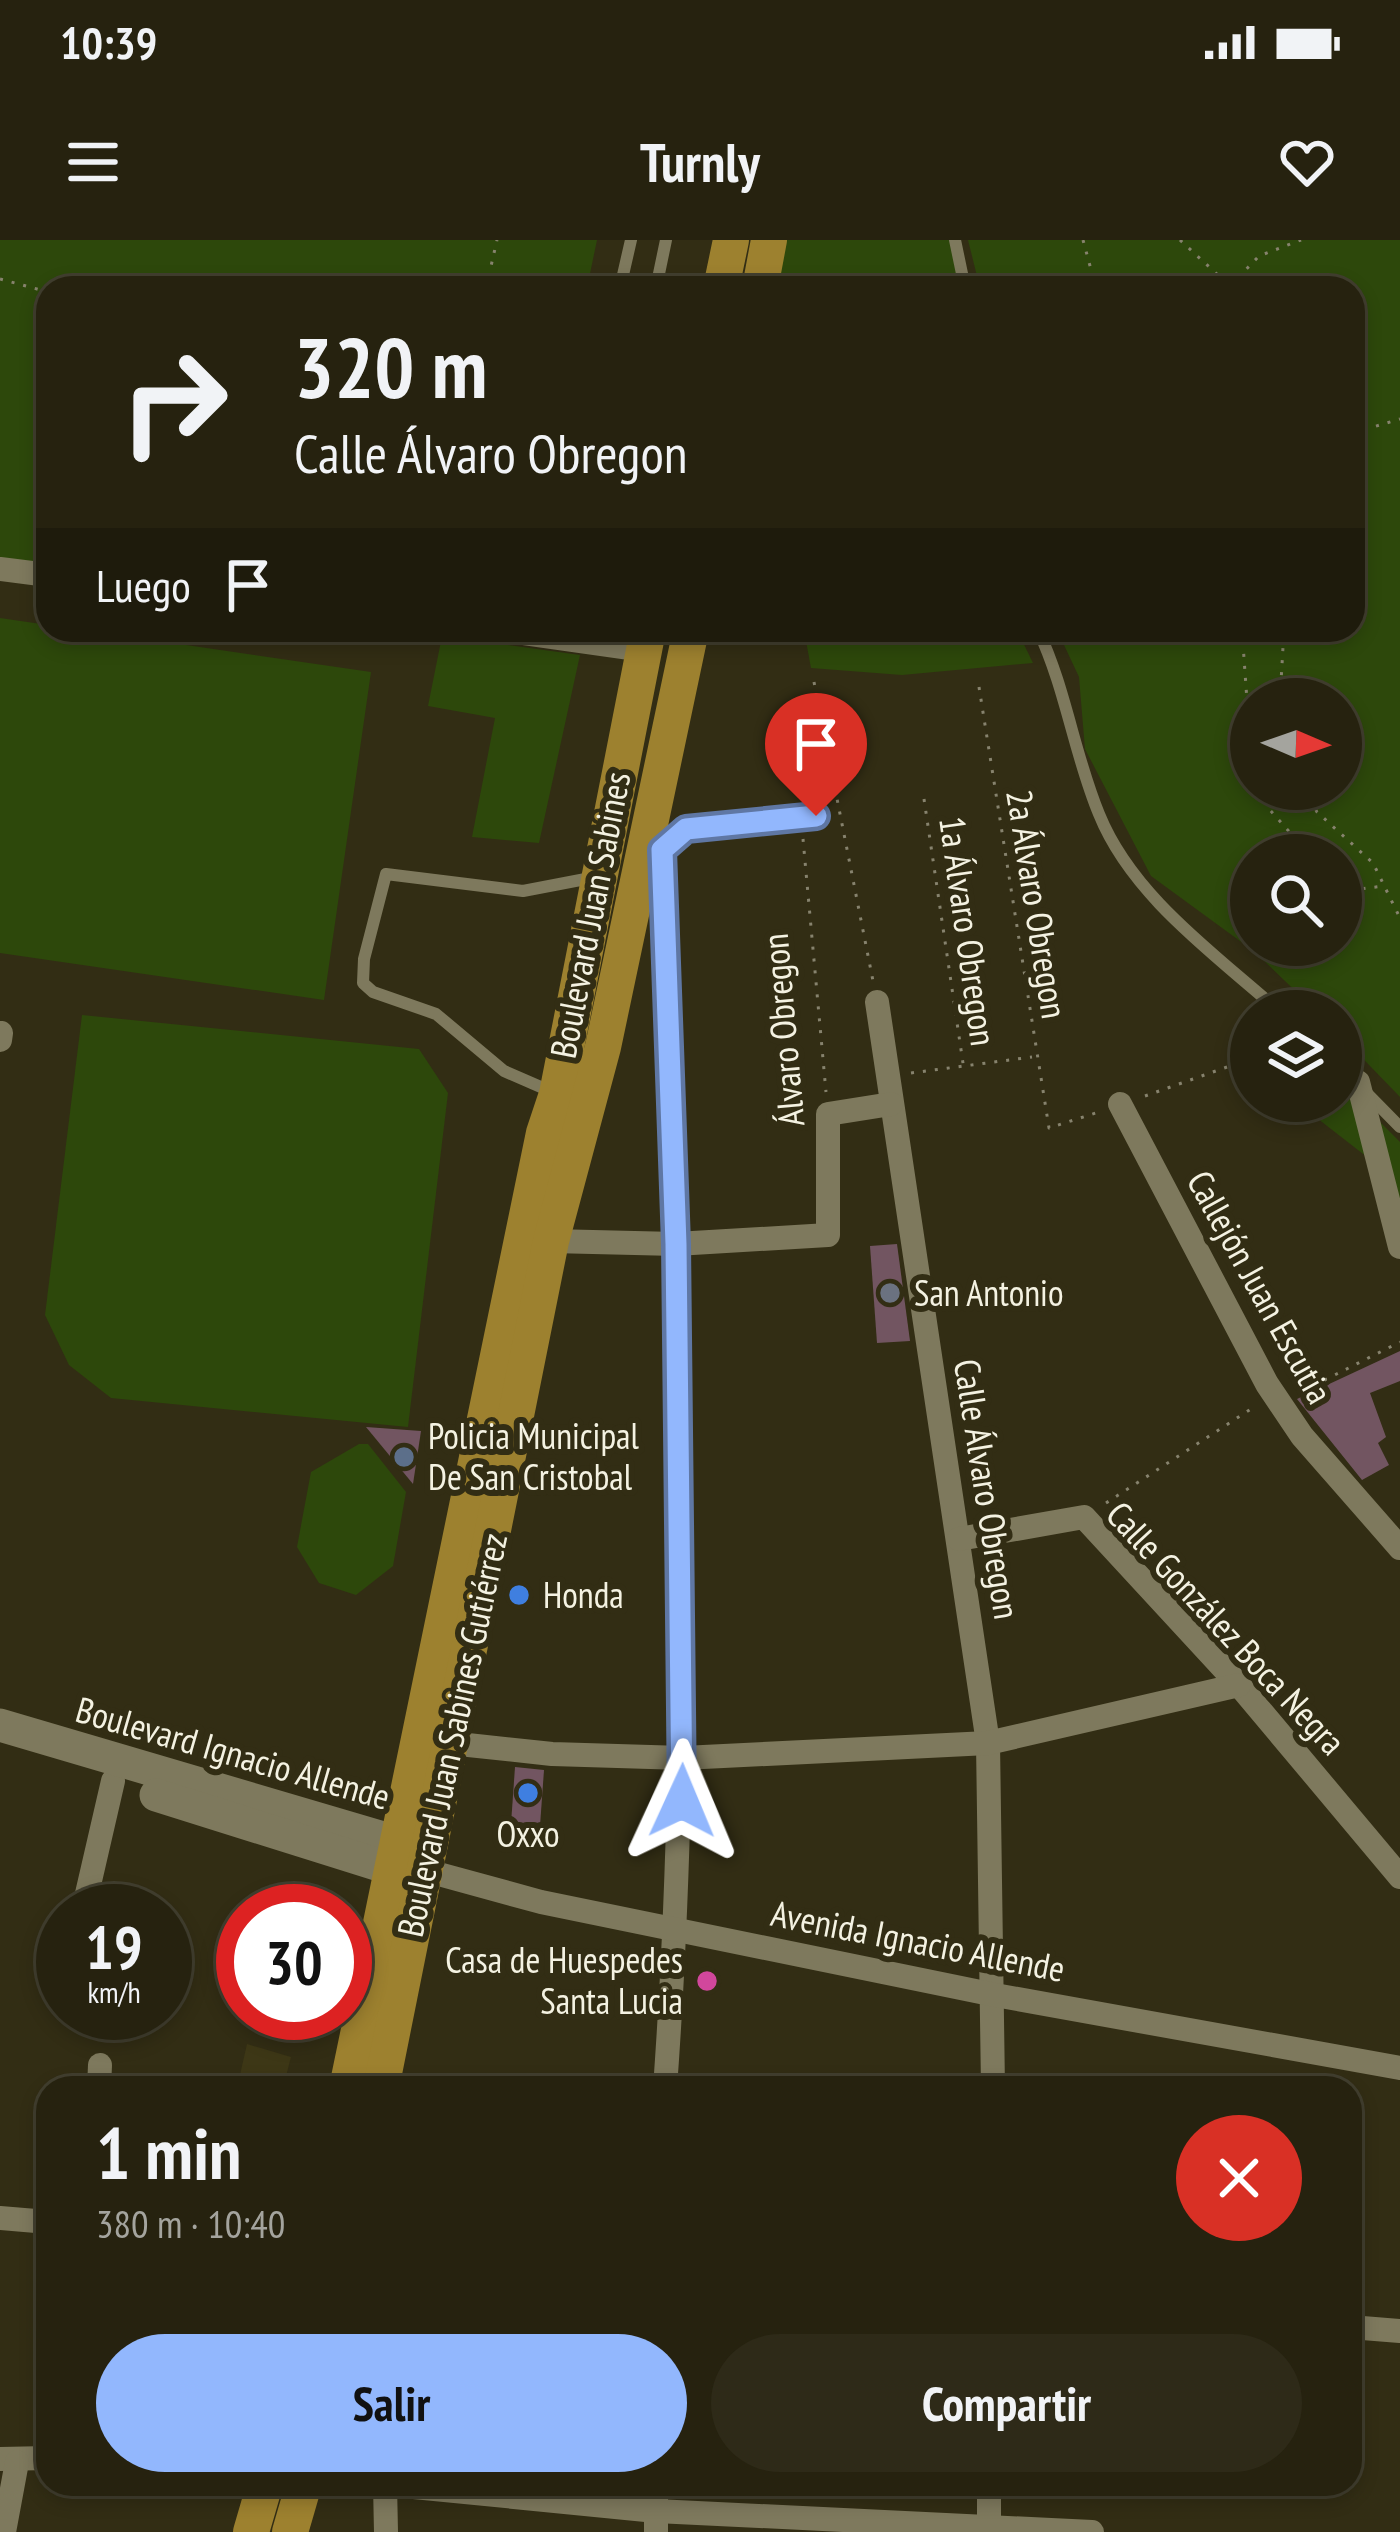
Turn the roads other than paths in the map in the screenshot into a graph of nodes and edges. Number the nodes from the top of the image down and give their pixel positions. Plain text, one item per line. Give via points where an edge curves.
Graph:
1 (631, 240) edge
2 (666, 240) edge
3 (731, 240) edge
4 (770, 240) edge
5 (956, 240) edge
6 (623, 276) edge
7 (658, 276) edge
8 (724, 276) edge
9 (762, 276) edge
10 (963, 276) edge
11 (0, 569) edge
12 (36, 574) edge
13 (644, 642) edge
14 (689, 642) edge
15 (1043, 642) edge
16 (809, 817) road end
17 (604, 841) junction
18 (653, 851) junction
19 (597, 877) junction
20 (1255, 990) edge
21 (877, 1002) road end
22 (1362, 1087) edge
23 (556, 1094) junction
24 (891, 1104) junction
25 (1120, 1104) road end
26 (1362, 1116) edge
27 (1400, 1127) edge
28 (532, 1200) joint
29 (551, 1240) junction
30 (676, 1244) junction
31 (1400, 1247) edge
32 (959, 1539) junction
33 (1400, 1548) edge
34 (1239, 1685) junction
35 (0, 1725) edge
36 (437, 1741) junction
37 (988, 1743) junction
38 (0, 1747) edge
39 (683, 1758) junction
40 (112, 1781) junction
41 (404, 1860) junction
42 (1400, 1877) edge
43 (89, 1884) edge
44 (676, 1929) junction
45 (995, 1995) junction
46 (1400, 2068) edge
47 (349, 2076) edge
48 (382, 2076) edge
49 (666, 2076) edge
50 (993, 2076) edge
51 (0, 2218) edge
52 (36, 2221) edge
53 (1362, 2328) edge
54 (1400, 2331) edge
55 (9, 2460) edge
56 (262, 2496) edge
57 (300, 2496) edge
58 (384, 2496) edge
59 (470, 2496) edge
60 (989, 2496) edge
61 (656, 2522) edge
62 (989, 2529) edge
63 (4, 2532) edge
64 (251, 2532) edge
65 (290, 2532) edge
66 (386, 2532) edge
67 (1092, 2532) edge

1 - 6 lane
2 - 7 lane
3 - 8 main road
4 - 9 main road
5 - 10 lane
11 - 12 street
13 - 17 main road, Boulevard Juan Sabines
14 - 18 main road, Boulevard Juan Sabines
15 - 20 lane via 1100,819 1128,866
16 - 18 street via 686,829
17 - 18 street
17 - 19 main road, Boulevard Juan Sabines
18 - 29 main road, Boulevard Juan Sabines
18 - 30 street
19 - 23 main road, Boulevard Juan Sabines
19 - 23 lane via 524,891 386,874 364,959 363,983 373,992 436,1014 504,1070
21 - 24 street, Calle Álvaro Obregon
22 - 27 lane
23 - 28 main road, Boulevard Juan Sabines
24 - 30 street, Álvaro Obregon via 828,1114 828,1235
24 - 32 street, Calle Álvaro Obregon
25 - 33 street, Callejón Juan Escutia via 1277,1398
26 - 31 street
28 - 36 main road, Boulevard Juan Sabines Gutiérrez
29 - 30 street
29 - 36 main road, Boulevard Juan Sabines Gutiérrez
30 - 39 street
32 - 34 street, Calle González Boca Negra via 1084,1517
32 - 37 street, Calle Álvaro Obregon
34 - 37 street
34 - 42 street, Calle González Boca Negra
35 - 41 main road, Boulevard Ignacio Allende
36 - 39 street
36 - 41 main road, Boulevard Juan Sabines Gutiérrez
37 - 39 street
37 - 45 street, Calle Álvaro Obregon
38 - 40 main road, Boulevard Ignacio Allende
39 - 44 street
40 - 41 main road, Boulevard Ignacio Allende
40 - 43 street
41 - 44 street, Avenida Ignacio Allende via 541,1903
41 - 47 main road, Boulevard Juan Sabines Gutiérrez
41 - 48 main road, Boulevard Juan Sabines Gutiérrez
44 - 45 street, Avenida Ignacio Allende
44 - 49 street
45 - 46 street, Avenida Ignacio Allende
45 - 50 street, Calle Álvaro Obregon
51 - 52 street
53 - 54 street
55 - 63 street
56 - 64 main road
57 - 65 main road
58 - 66 street
59 - 61 street
60 - 62 street
61 - 62 street
62 - 67 street

